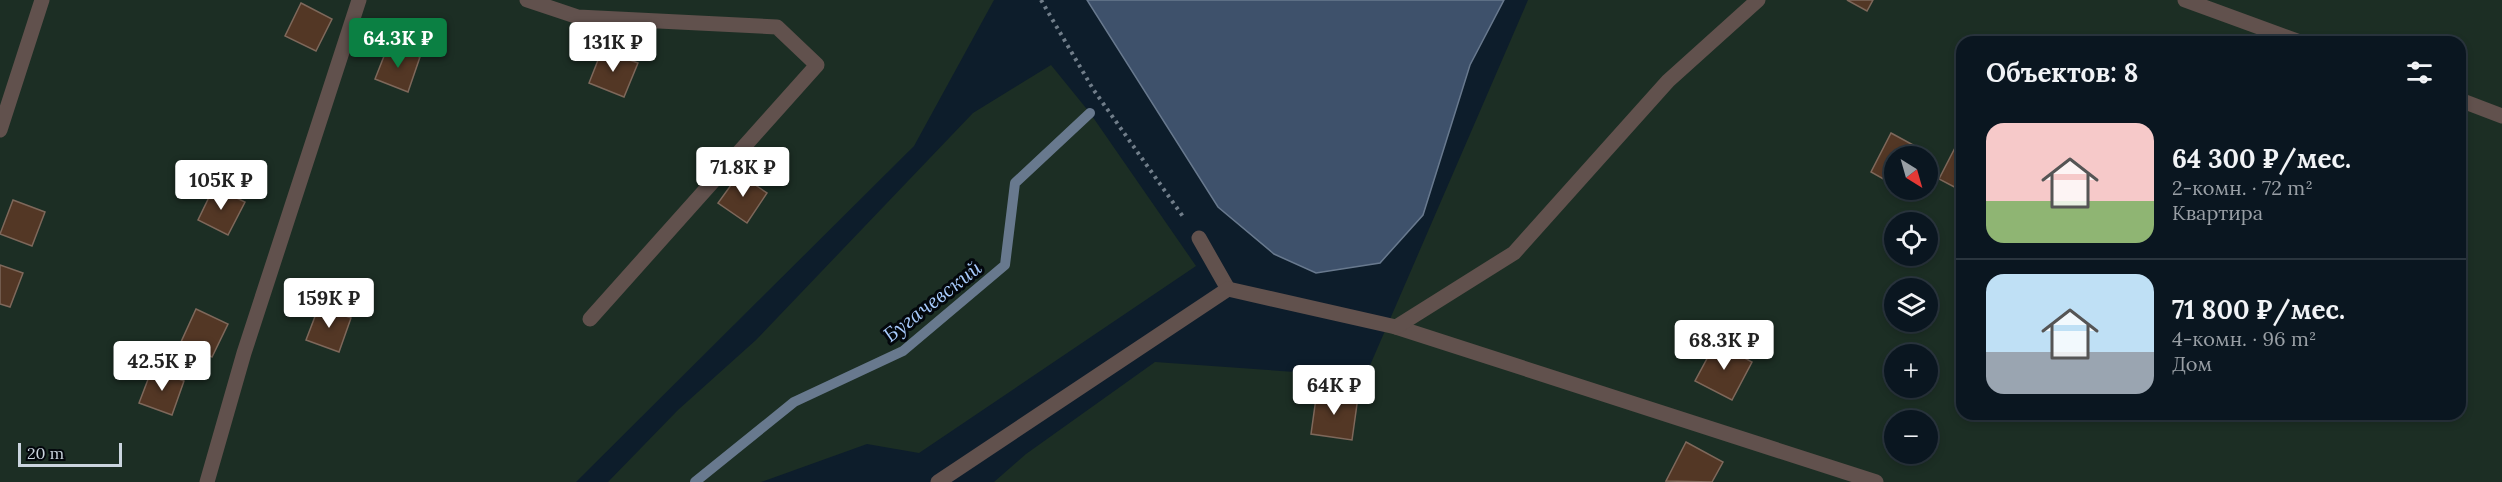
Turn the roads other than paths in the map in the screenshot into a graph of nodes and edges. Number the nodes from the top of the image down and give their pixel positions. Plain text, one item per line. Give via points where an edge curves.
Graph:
1 (42, 0) edge
2 (359, 0) edge
3 (527, 0) edge
4 (1758, 0) edge
5 (2185, 0) edge
6 (2284, 36) edge
7 (2466, 102) edge
8 (2502, 116) edge
9 (0, 130) edge
10 (1199, 238) road end
11 (1228, 289) junction
12 (590, 320) dead end
13 (1396, 327) junction
14 (207, 482) edge
15 (939, 482) edge
16 (1876, 482) edge

1 - 9 lane
2 - 14 lane via 244,352
3 - 12 lane via 578,17 777,27 817,65
4 - 13 lane via 1668,81 1514,253
5 - 6 lane
7 - 8 lane
10 - 11 lane
11 - 13 lane
11 - 15 lane
13 - 16 lane

